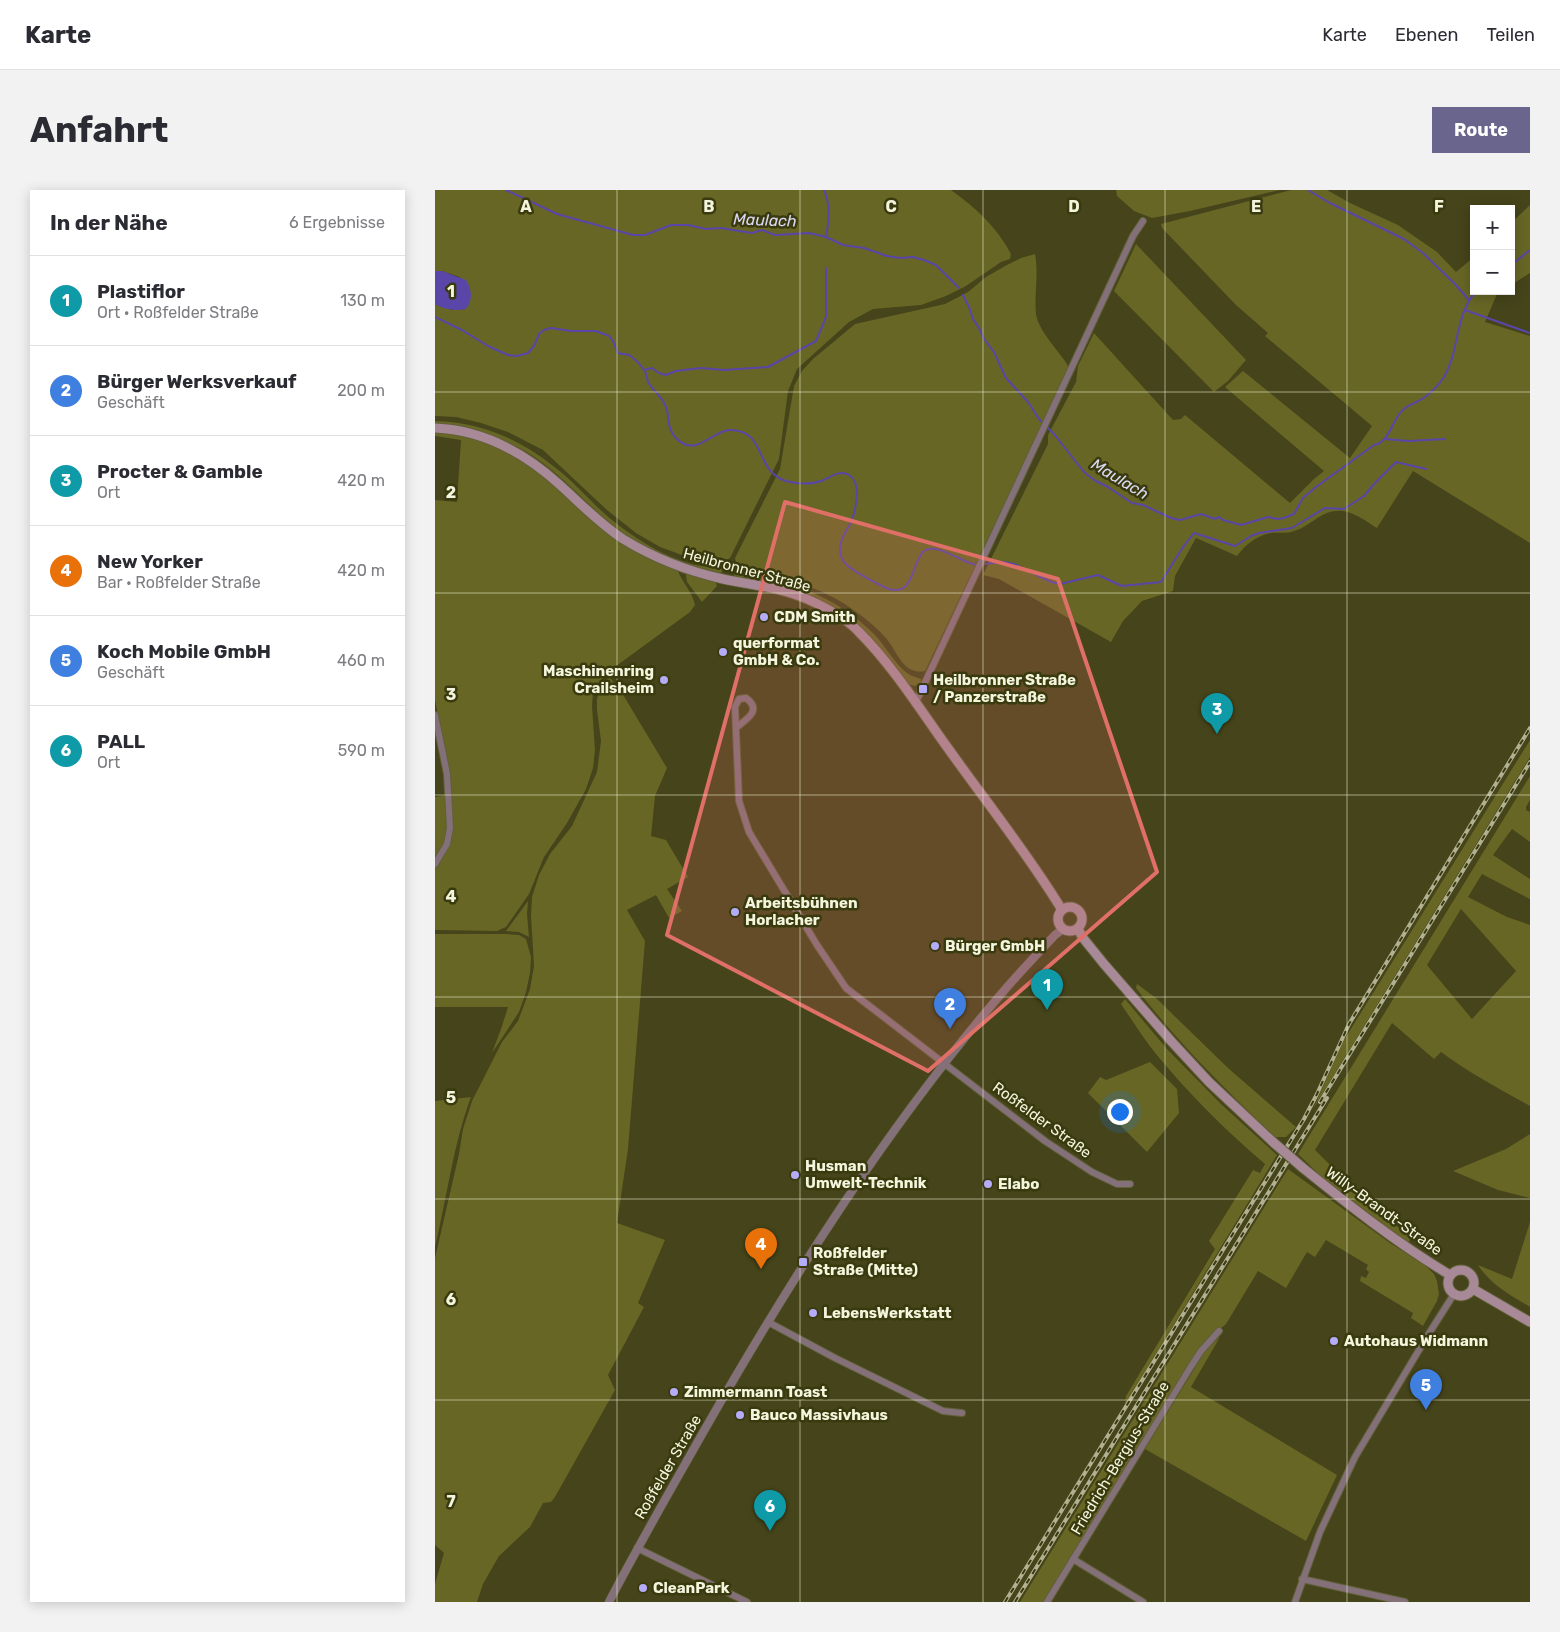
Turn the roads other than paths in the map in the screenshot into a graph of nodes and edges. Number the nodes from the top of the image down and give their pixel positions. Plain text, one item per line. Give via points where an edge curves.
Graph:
1 (1143, 220) dead end
2 (435, 428) edge
3 (915, 704) junction
4 (435, 715) edge
5 (737, 727) dead end
6 (435, 864) edge
7 (1062, 910) junction
8 (1063, 929) junction
9 (1078, 929) junction
10 (945, 1064) junction
11 (1129, 1184) dead end
12 (1450, 1275) junction
13 (1473, 1290) junction
14 (1454, 1294) junction
15 (768, 1322) junction
16 (1530, 1322) edge
17 (1219, 1331) dead end
18 (962, 1413) dead end
19 (637, 1548) junction
20 (1073, 1560) junction
21 (1302, 1579) junction
22 (609, 1602) edge
23 (747, 1602) edge
24 (1047, 1602) edge
25 (1143, 1602) edge
26 (1295, 1602) edge
27 (1405, 1602) edge

1 - 3 street
2 - 3 main road, Heilbronner Straße via 477,436 519,453 604,525 659,559 722,579 789,592 823,607 858,630
3 - 7 main road, Heilbronner Straße
4 - 6 street via 447,774 450,828 447,844
5 - 10 street, Roßfelder Straße via 740,808 749,832 782,889 846,988
7 - 8 main road via 1058,917
7 - 9 main road via 1073,907 1081,913 1082,922
8 - 9 main road
8 - 10 street, Roßfelder Straße via 1008,986
9 - 12 main road, Willy-Brandt-Straße, bridge via 1103,964 1172,1042 1273,1142 1348,1204
10 - 11 street, Roßfelder Straße via 1091,1172 1117,1184
10 - 15 street, Roßfelder Straße via 858,1183
12 - 13 main road via 1457,1270 1467,1270 1473,1276
12 - 14 main road via 1449,1288
13 - 14 main road via 1466,1295
13 - 16 main road
14 - 21 street via 1355,1457
15 - 18 street via 943,1411
15 - 19 street, Roßfelder Straße
17 - 20 street, Friedrich-Bergius-Straße via 1190,1368
19 - 22 street, Roßfelder Straße
19 - 23 street
20 - 24 street, Friedrich-Bergius-Straße
20 - 25 street
21 - 26 street
21 - 27 street

